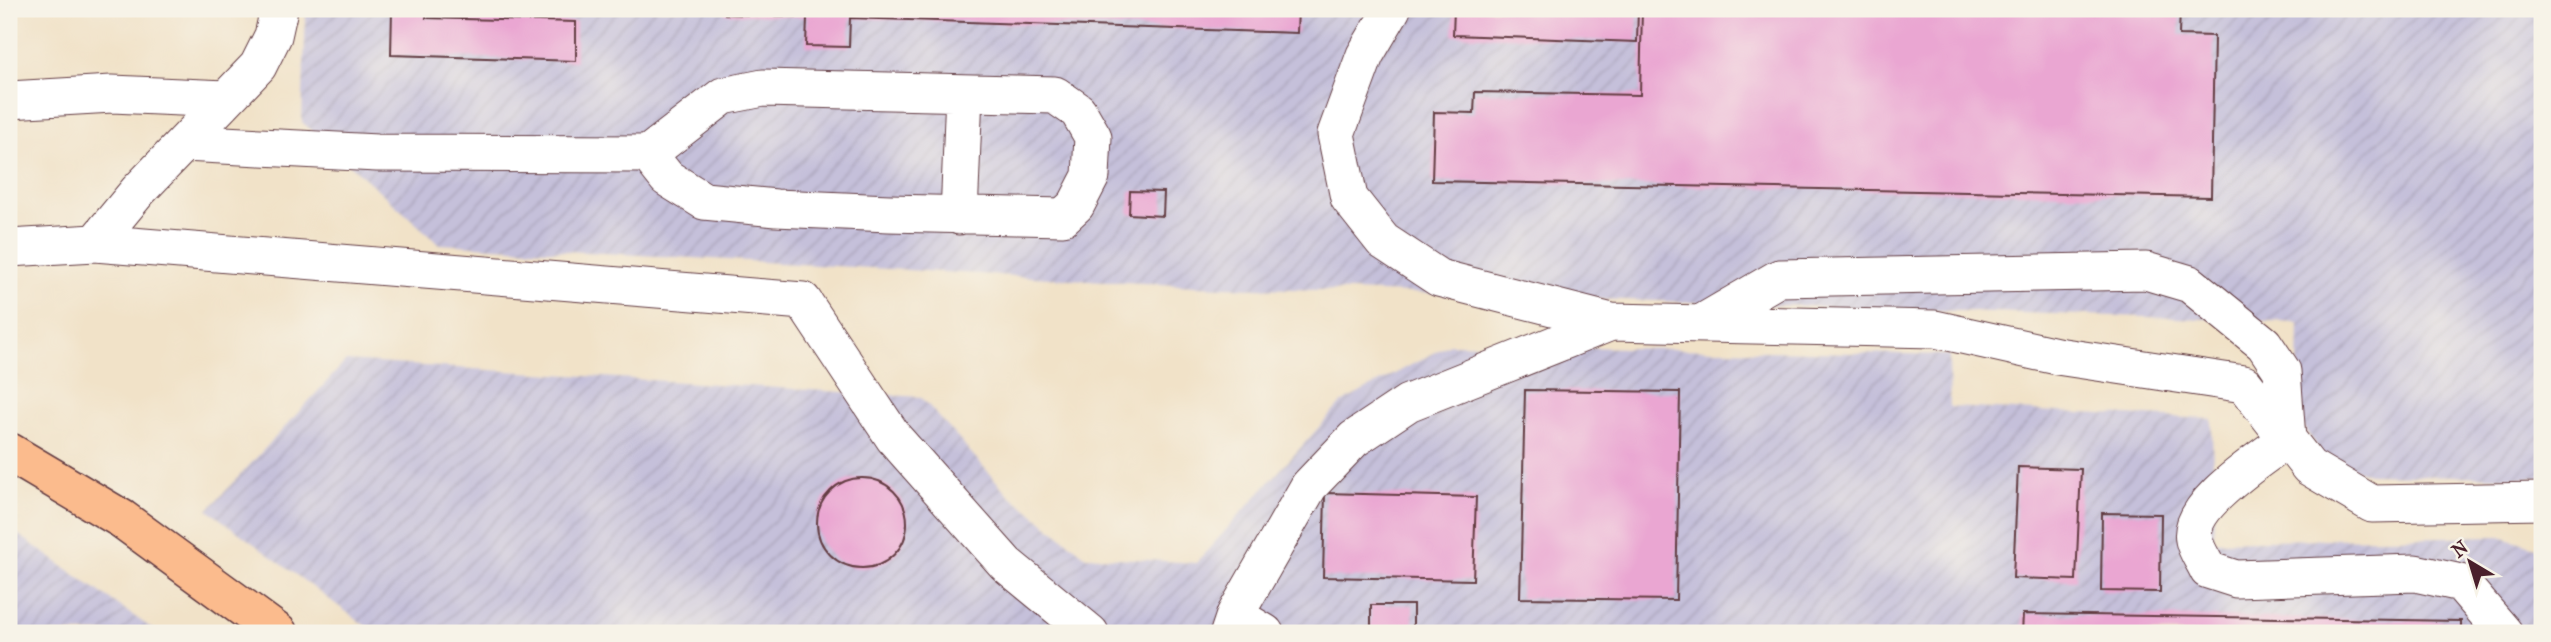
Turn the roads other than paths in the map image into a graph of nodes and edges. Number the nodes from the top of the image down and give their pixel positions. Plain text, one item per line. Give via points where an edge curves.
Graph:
1 (279, 9) edge
2 (1392, 9) edge
3 (964, 93) junction
4 (226, 99) junction
5 (9, 100) edge
6 (184, 143) junction
7 (648, 154) junction
8 (959, 216) junction
9 (94, 243) junction
10 (9, 248) edge
11 (1611, 323) junction
12 (1700, 324) junction
13 (2287, 439) junction
14 (9, 452) edge
15 (2542, 501) edge
16 (1243, 627) edge
17 (278, 633) edge
18 (1090, 633) edge
19 (2504, 633) edge

1 - 4 lane via 273,36 258,66
2 - 11 lane via 1364,55 1336,134 1349,198 1383,241 1439,278
3 - 7 lane via 763,88 723,96
3 - 8 lane
3 - 8 lane via 1055,95 1078,111 1093,137 1091,176 1076,205 1063,216
4 - 5 lane via 112,94
4 - 6 lane
6 - 7 lane via 377,153
6 - 9 lane
7 - 8 lane via 667,178 704,201
9 - 10 lane
9 - 18 lane via 803,301 894,438 1006,564
11 - 12 lane
11 - 16 lane via 1408,403 1354,439 1308,486
12 - 13 lane via 1935,329 2057,356 2244,384
12 - 13 lane via 1779,278 2146,271 2190,284 2264,344 2282,371
13 - 15 lane via 2309,467 2372,504
13 - 19 lane via 2220,491 2198,517 2193,539 2208,570 2236,579 2415,573 2461,583
14 - 17 main road via 122,519

